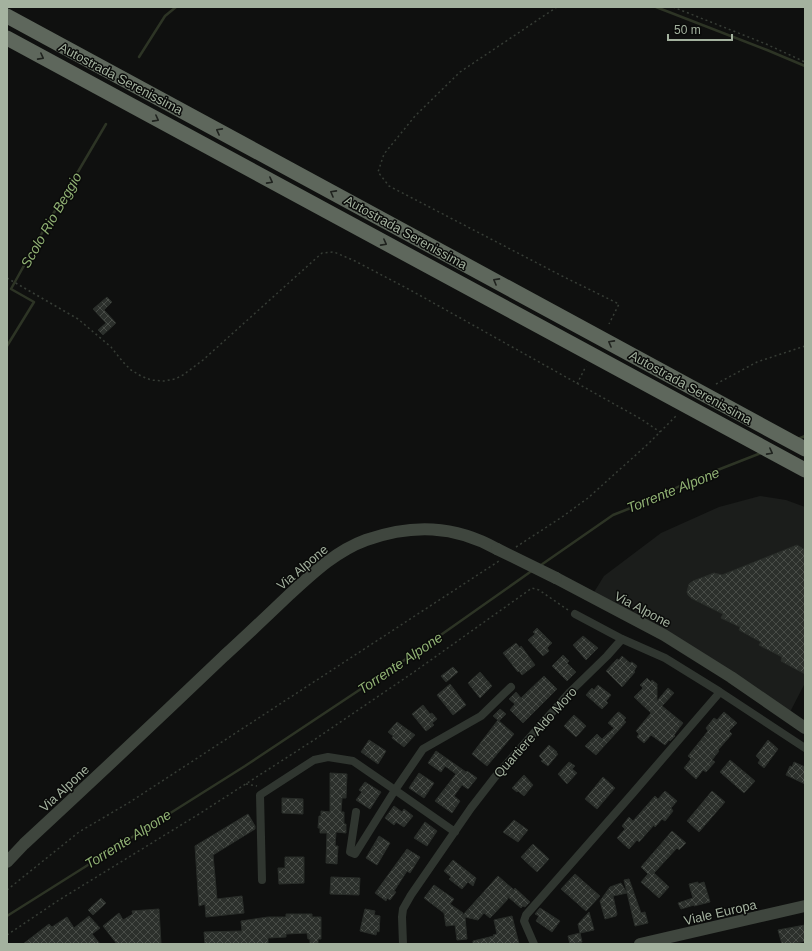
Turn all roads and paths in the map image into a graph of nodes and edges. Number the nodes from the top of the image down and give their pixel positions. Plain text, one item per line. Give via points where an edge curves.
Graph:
1 (557, 7) edge
2 (672, 7) edge
3 (7, 16) edge
4 (7, 38) edge
5 (805, 62) edge
6 (7, 278) edge
7 (609, 324) dead end
8 (805, 346) edge
9 (586, 366) dead end
10 (578, 384) junction
11 (716, 384) dead end
12 (676, 416) dead end
13 (660, 432) junction
14 (805, 448) edge
15 (800, 467) edge
16 (513, 549) dead end
17 (499, 554) junction
18 (574, 614) joint
19 (622, 639) junction
20 (511, 687) dead end
21 (720, 692) junction
22 (805, 728) edge
23 (805, 748) edge
24 (246, 784) junction
25 (395, 790) junction
26 (264, 793) junction
27 (356, 812) dead end
28 (455, 832) junction
29 (7, 862) edge
30 (262, 880) dead end
31 (7, 890) edge
32 (805, 906) edge
33 (7, 935) edge
34 (665, 942) edge
35 (404, 944) edge
36 (534, 944) edge
37 (640, 944) edge

1 - 7 path via 460,72 415,116 384,154 378,172 389,186 619,304
2 - 5 path
14 -> 3 highway, Autostrada Serenissima
4 -> 15 highway, Autostrada Serenissima
6 - 10 path via 78,319 111,347 131,370 151,380 164,381 183,375 203,360 322,253 334,252 412,291
8 - 11 path via 757,362
9 - 10 path
10 - 13 path
12 - 13 path
13 - 16 path via 588,498
17 - 22 main road, Via Alpone, bridge via 556,578 664,635
17 - 29 main road, Via Alpone via 485,542 449,530 432,529 413,530 365,540 341,552 317,569
17 - 31 path via 130,802 79,832
18 - 19 street
18 - 24 path via 532,588 371,702
19 - 21 street via 665,658
19 - 28 street, Quartiere Aldo Moro via 519,748
20 - 25 street via 481,716 423,749
21 - 23 street
21 - 36 street via 526,915 524,921
24 - 26 path via 257,786
24 - 33 path
25 - 26 street via 353,761 328,757 314,760
25 - 27 street via 353,854 350,852
25 - 28 street
26 - 30 street via 260,795
28 - 35 street, Quartiere Aldo Moro via 404,909
32 - 34 main road, Viale Europa
34 - 37 main road, Viale Europa

